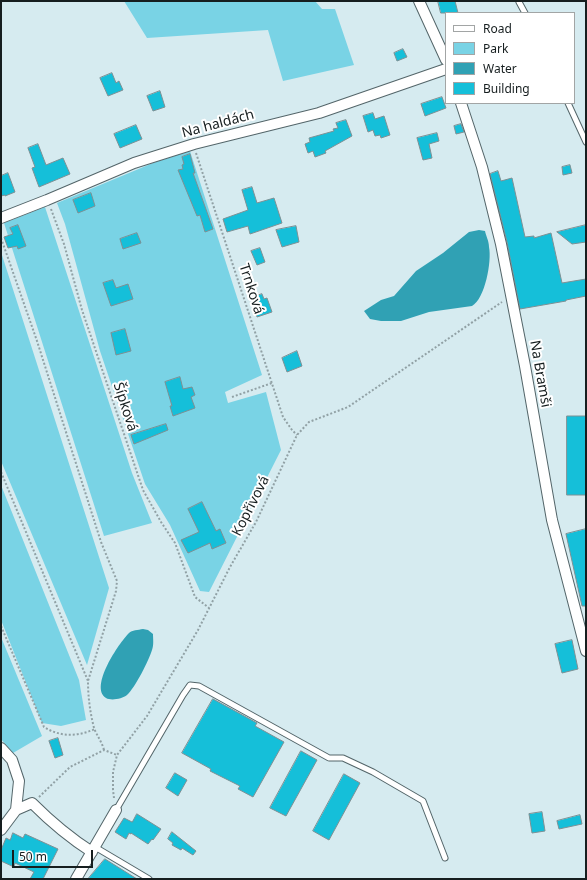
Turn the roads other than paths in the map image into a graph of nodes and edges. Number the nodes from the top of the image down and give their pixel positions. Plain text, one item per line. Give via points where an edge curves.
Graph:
1 (419, 1) edge
2 (520, 2) dead end
3 (525, 12) edge
4 (445, 58) edge
5 (445, 70) edge
6 (461, 104) edge
7 (568, 104) edge
8 (586, 142) edge
9 (1, 218) edge
10 (586, 651) edge
11 (1, 748) edge
12 (16, 810) junction
13 (116, 810) joint
14 (1, 830) edge
15 (94, 849) junction
16 (445, 858) dead end
17 (76, 879) edge
18 (149, 879) edge

1 - 4 street
2 - 3 lane
5 - 9 street, Na haldách via 319,113 194,144 134,163
6 - 10 street, Na Bramši via 482,167 512,297 552,520
7 - 8 lane
11 - 12 street via 12,760 18,781
12 - 14 street
12 - 15 street via 32,804 62,831
13 - 15 street
13 - 16 lane via 183,695 190,685 199,686 329,758 343,758 423,800
15 - 17 street
15 - 18 lane

